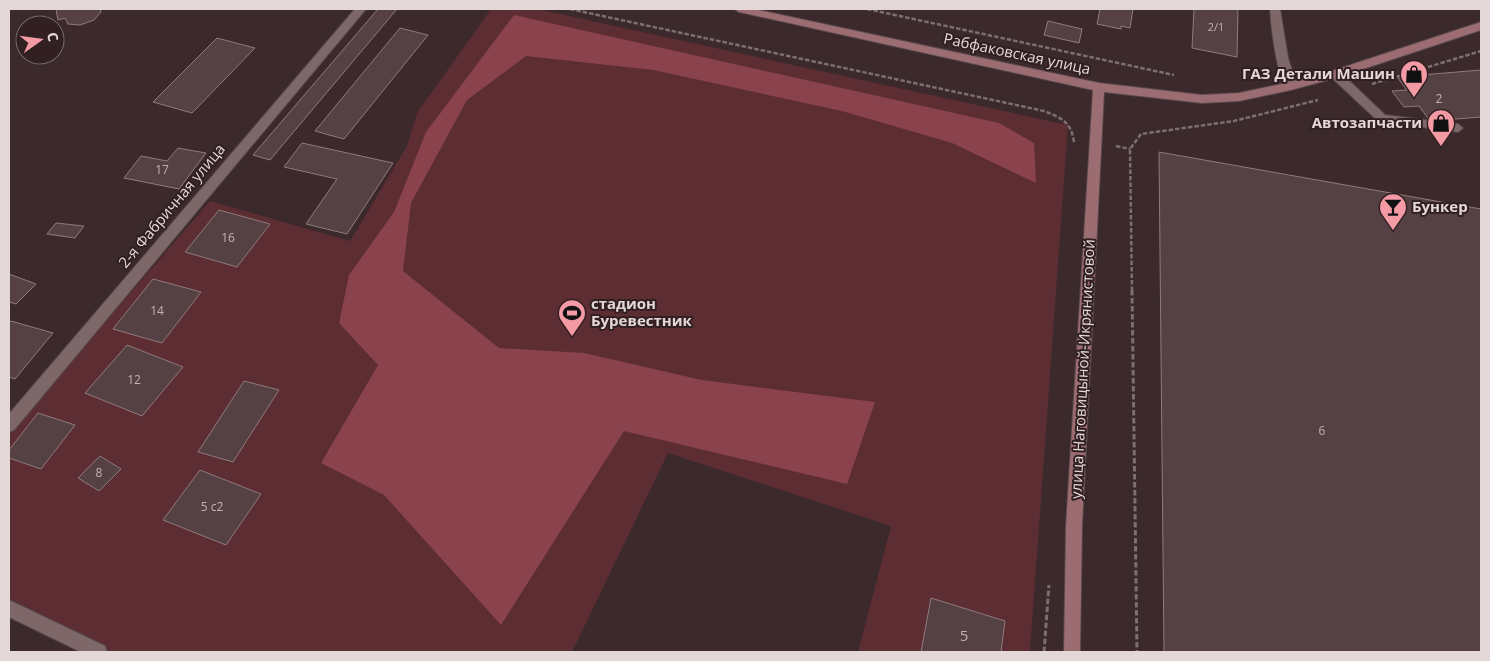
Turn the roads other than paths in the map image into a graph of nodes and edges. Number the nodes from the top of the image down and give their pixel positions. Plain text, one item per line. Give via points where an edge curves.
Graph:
1 (361, 9) edge
2 (739, 9) edge
3 (1275, 9) edge
4 (1481, 26) edge
5 (1335, 74) junction
6 (1291, 86) junction
7 (1099, 87) junction
8 (1458, 128) dead end
9 (9, 425) edge
10 (9, 608) edge
11 (99, 652) edge
12 (1072, 652) edge

1 - 9 street, 2-я Фабричная улица
2 - 7 main road, Рабфаковская улица
3 - 6 street via 1279,44
4 - 5 main road
5 - 6 main road
5 - 8 lane via 1382,118
6 - 7 main road, Рабфаковская улица via 1239,97 1202,100
7 - 12 main road, улица Наговицыной-Икрянистовой via 1074,526
10 - 11 street

